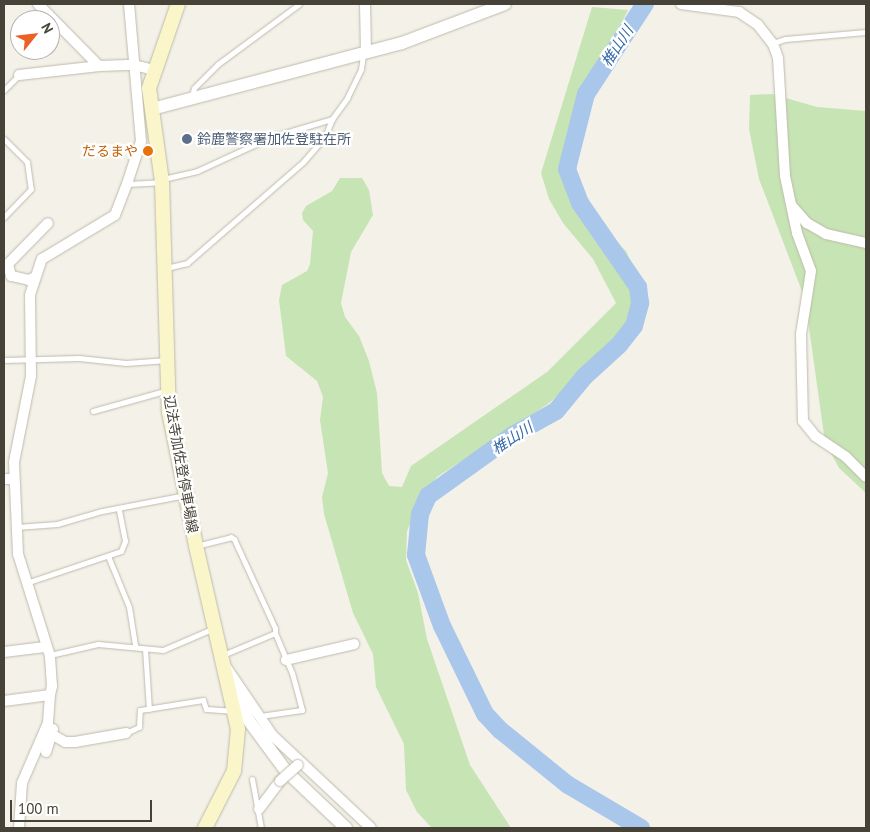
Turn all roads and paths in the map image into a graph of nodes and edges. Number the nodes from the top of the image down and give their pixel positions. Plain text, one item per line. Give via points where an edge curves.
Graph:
1 (38, 4) edge
2 (129, 4) edge
3 (178, 4) edge
4 (299, 4) edge
5 (365, 4) edge
6 (504, 4) edge
7 (681, 4) edge
8 (719, 5) edge
9 (866, 32) edge
10 (773, 44) junction
11 (365, 52) junction
12 (134, 65) junction
13 (98, 66) junction
14 (154, 70) junction
15 (19, 75) joint
16 (4, 90) edge
17 (191, 99) junction
18 (152, 109) junction
19 (332, 119) junction
20 (4, 139) edge
21 (162, 181) junction
22 (127, 184) junction
23 (791, 205) junction
24 (4, 217) edge
25 (48, 223) dead end
26 (866, 243) edge
27 (166, 268) junction
28 (35, 277) junction
29 (32, 358) junction
30 (4, 360) edge
31 (168, 360) junction
32 (168, 390) junction
33 (93, 411) dead end
34 (866, 477) edge
35 (9, 479) edge
36 (185, 495) junction
37 (119, 509) junction
38 (17, 527) junction
39 (196, 546) junction
40 (108, 556) junction
41 (26, 583) junction
42 (214, 628) junction
43 (275, 634) junction
44 (354, 644) dead end
45 (135, 646) junction
46 (144, 649) junction
47 (48, 651) junction
48 (4, 652) edge
49 (222, 660) junction
50 (286, 660) junction
51 (230, 689) junction
52 (50, 695) junction
53 (4, 701) edge
54 (149, 709) junction
55 (234, 712) junction
56 (259, 716) junction
57 (126, 733) joint
58 (53, 735) junction
59 (46, 752) dead end
60 (299, 762) junction
61 (252, 778) dead end
62 (259, 809) junction
63 (19, 828) edge
64 (205, 828) edge
65 (261, 828) edge
66 (346, 828) edge
67 (371, 828) edge

1 - 13 street
2 - 12 street
3 - 14 main road, 辺法寺加佐登停車場線
4 - 17 lane via 218,64 194,88
5 - 11 street
6 - 11 street via 402,43
7 - 8 street
8 - 10 street via 749,18
9 - 10 lane via 785,39
10 - 23 street via 778,58 785,176
11 - 17 street
11 - 19 lane via 361,69
12 - 13 street
12 - 14 street
12 - 22 street via 141,141
13 - 15 street
14 - 18 main road, 辺法寺加佐登停車場線 via 149,88
15 - 16 lane
17 - 18 street
18 - 21 main road, 辺法寺加佐登停車場線
19 - 21 lane via 266,139 197,171
19 - 27 lane via 325,137 303,162 187,263
20 - 24 lane via 27,162 31,188
21 - 22 lane
21 - 27 main road, 辺法寺加佐登停車場線
22 - 28 street via 116,215 50,252 42,259
23 - 26 street via 807,223 826,234
23 - 34 street via 810,271 801,334 803,421 815,436 846,457
25 - 28 street via 8,264 11,276 29,280
27 - 31 main road, 辺法寺加佐登停車場線
28 - 29 street via 29,303
29 - 30 lane
29 - 31 lane via 80,358 119,363
29 - 35 street
31 - 32 main road, 辺法寺加佐登停車場線
32 - 33 lane
32 - 36 main road, 辺法寺加佐登停車場線
35 - 38 street
36 - 37 lane
36 - 39 main road, 辺法寺加佐登停車場線
37 - 38 lane via 57,524
37 - 40 lane via 125,545
38 - 41 street via 18,554
39 - 42 main road, 辺法寺加佐登停車場線
39 - 43 lane via 231,537 234,540 272,617
40 - 41 lane
40 - 45 lane via 129,607
41 - 47 street
42 - 46 lane via 175,648
42 - 49 main road, 辺法寺加佐登停車場線
43 - 49 lane
43 - 50 lane
44 - 50 street
45 - 46 lane
45 - 47 lane via 98,644
46 - 54 lane
47 - 48 street
47 - 52 street
49 - 51 main road, 辺法寺加佐登停車場線
49 - 56 street
50 - 56 lane via 302,710
51 - 55 main road, 辺法寺加佐登停車場線
51 - 66 street via 249,721 286,770
52 - 53 street
52 - 58 street via 54,702
52 - 63 street via 48,723 22,783
54 - 55 lane via 203,700 206,709
54 - 57 lane via 140,710 139,727
55 - 64 main road, 辺法寺加佐登停車場線 via 238,737 234,771
56 - 60 street via 273,736
57 - 58 street via 75,742 65,742
58 - 59 street
60 - 62 street, bridge
60 - 67 street
61 - 62 lane via 254,799
62 - 65 lane

